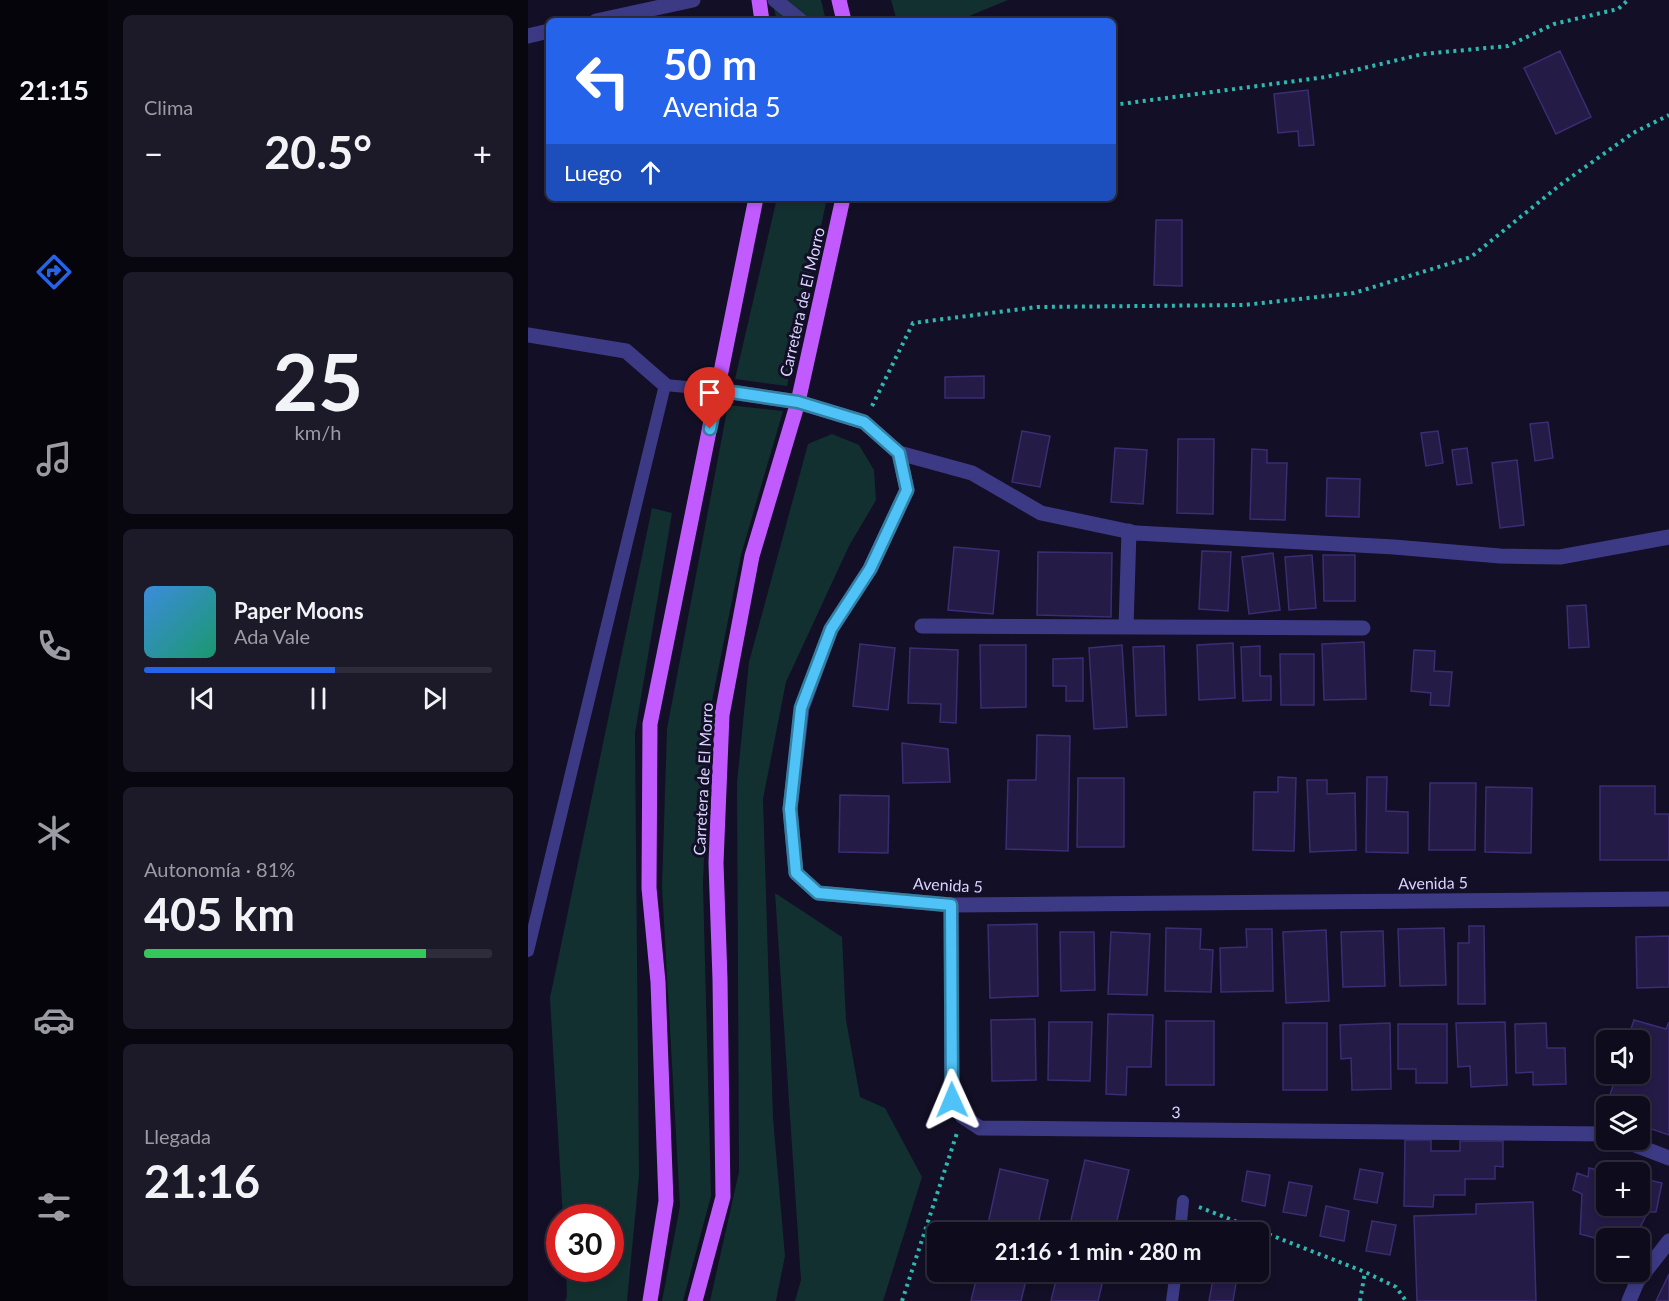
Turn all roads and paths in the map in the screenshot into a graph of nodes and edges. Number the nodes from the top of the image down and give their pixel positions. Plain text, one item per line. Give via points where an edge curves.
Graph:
1 (693, 0) edge
2 (759, 0) edge
3 (775, 0) edge
4 (839, 0) edge
5 (1628, 0) edge
6 (610, 18) edge
7 (762, 18) edge
8 (797, 18) edge
9 (843, 18) edge
10 (546, 32) edge
11 (528, 36) edge
12 (1116, 105) edge
13 (1669, 115) edge
14 (755, 201) edge
15 (842, 201) edge
16 (528, 335) edge
17 (665, 385) junction
18 (718, 390) junction
19 (798, 402) junction
20 (864, 422) junction
21 (899, 453) junction
22 (1129, 531) junction
23 (1669, 537) edge
24 (922, 626) dead end
25 (1126, 627) junction
26 (1363, 628) dead end
27 (1669, 899) edge
28 (951, 905) junction
29 (528, 951) edge
30 (962, 1116) junction
31 (1596, 1134) edge
32 (1648, 1150) edge
33 (1669, 1158) edge
34 (1183, 1201) joint
35 (1181, 1222) edge
36 (1669, 1241) edge
37 (1365, 1272) junction
38 (1175, 1282) edge
39 (650, 1301) edge
40 (695, 1301) edge
41 (902, 1301) edge
42 (1173, 1301) edge
43 (1360, 1301) edge
44 (1406, 1301) edge
45 (1629, 1301) edge

1 - 6 street
2 - 7 main road
3 - 8 street
4 - 9 main road
5 - 12 path via 1618,9 1554,24 1508,46 1423,54 1326,77
10 - 11 street
13 - 20 path via 1633,133 1560,185 1471,257 1354,292 1244,305 1037,307 913,323
14 - 18 main road
15 - 19 main road, Carretera de El Morro
16 - 17 street via 626,351
17 - 18 lane
17 - 29 lane
18 - 19 street
18 - 39 main road via 650,724 649,888 658,982 666,1201
19 - 20 street
19 - 40 main road, Carretera de El Morro via 752,556 722,715 716,862 723,1197
20 - 21 street
21 - 22 street via 972,473 1041,513
21 - 28 street, Avenida 5 via 907,490 870,569 831,629 801,708 790,809 796,873 818,893
22 - 23 street via 1560,557
22 - 25 street
24 - 25 street
25 - 26 street
27 - 28 street, Avenida 5
28 - 30 street via 952,1100
30 - 31 street, 3 via 980,1128
30 - 41 path
32 - 33 street
34 - 35 lane
34 - 37 path
36 - 45 street via 1637,1282
37 - 43 path
37 - 44 path via 1396,1287
38 - 42 lane

